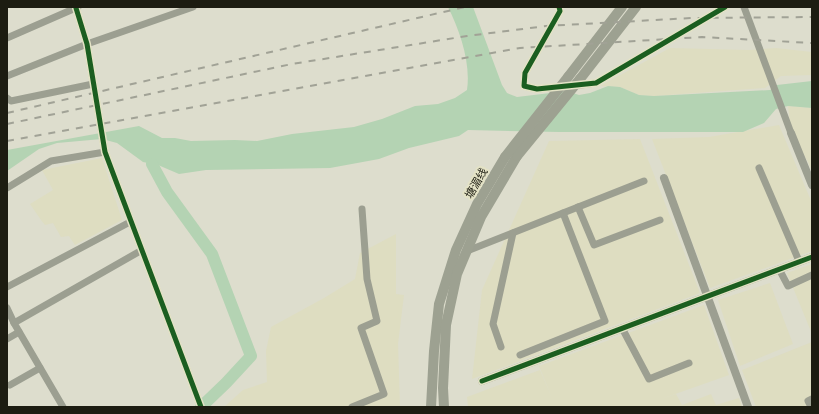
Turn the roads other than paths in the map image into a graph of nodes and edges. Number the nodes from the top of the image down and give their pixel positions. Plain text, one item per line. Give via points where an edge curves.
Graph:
1 (77, 7) edge
2 (193, 7) edge
3 (560, 7) edge
4 (622, 7) edge
5 (636, 7) edge
6 (725, 7) edge
7 (744, 7) edge
8 (7, 38) edge
9 (87, 44) junction
10 (7, 76) edge
11 (94, 84) junction
12 (7, 98) edge
13 (791, 134) joint
14 (105, 152) junction
15 (759, 168) dead end
16 (664, 178) dead end
17 (811, 179) edge
18 (644, 181) dead end
19 (7, 188) edge
20 (578, 207) junction
21 (362, 209) dead end
22 (563, 213) junction
23 (660, 220) dead end
24 (130, 222) junction
25 (513, 233) junction
26 (142, 250) junction
27 (467, 251) junction
28 (812, 257) edge
29 (799, 261) junction
30 (779, 269) junction
31 (812, 276) edge
32 (7, 287) edge
33 (708, 296) junction
34 (7, 308) edge
35 (14, 323) junction
36 (622, 328) junction
37 (19, 332) junction
38 (7, 339) edge
39 (501, 347) dead end
40 (520, 355) dead end
41 (689, 363) dead end
42 (40, 368) junction
43 (482, 381) dead end
44 (10, 385) dead end
45 (812, 399) edge
46 (62, 407) edge
47 (200, 407) edge
48 (352, 407) edge
49 (431, 407) edge
50 (444, 407) edge
51 (748, 407) edge
52 (811, 407) edge

1 - 8 street
1 - 9 street
2 - 9 street
3 - 6 street via 525,73 524,86 537,89 596,83
4 - 49 main road, 塘湄线, bridge via 505,157 477,204 456,250 439,304
5 - 27 main road, bridge via 517,156 481,217
7 - 13 street
9 - 10 street
9 - 11 street
11 - 12 street via 11,101
11 - 14 street
13 - 17 street
14 - 19 street via 51,160
14 - 24 street
15 - 29 street
16 - 33 street
18 - 20 street
20 - 22 street
20 - 23 street via 594,245
21 - 48 street via 367,279 377,321 361,328 384,394
22 - 25 street
22 - 40 street via 605,321
24 - 26 street
24 - 32 street
25 - 27 street
25 - 39 street via 493,324
26 - 35 street
26 - 47 street
27 - 50 main road via 458,274 446,325
28 - 29 street
29 - 30 street
30 - 31 street via 788,286
30 - 33 street
33 - 36 street
33 - 51 street
34 - 35 street
35 - 37 street
36 - 41 street via 649,379
36 - 43 street
37 - 38 street
37 - 42 street
42 - 44 street
42 - 46 street
45 - 52 street via 808,401

